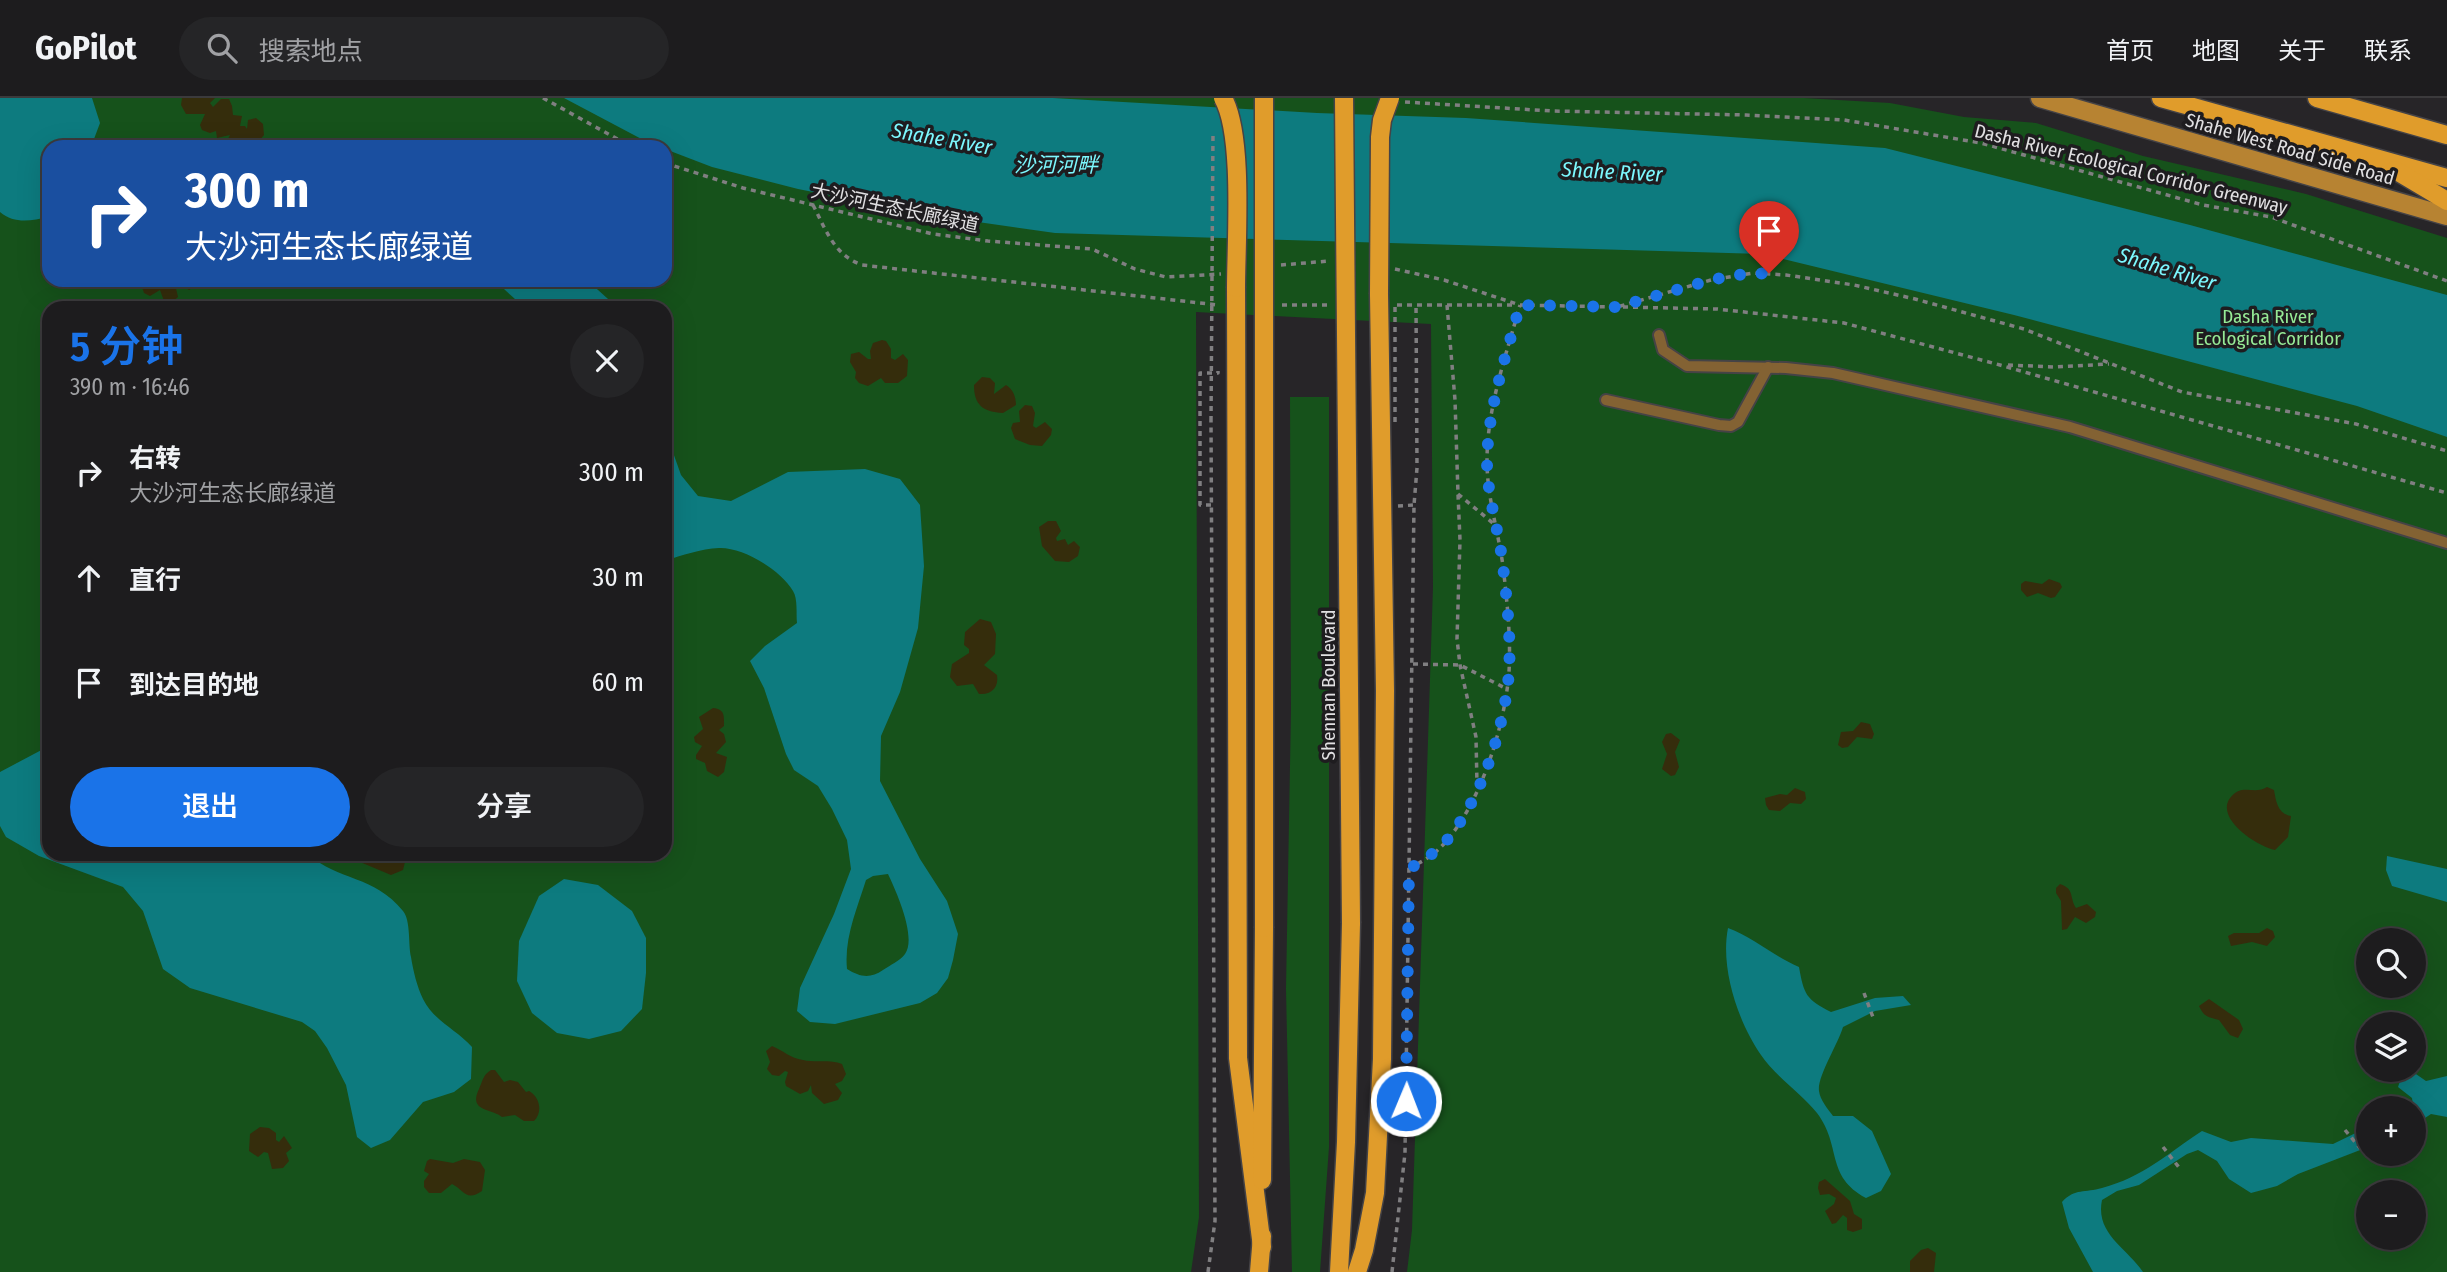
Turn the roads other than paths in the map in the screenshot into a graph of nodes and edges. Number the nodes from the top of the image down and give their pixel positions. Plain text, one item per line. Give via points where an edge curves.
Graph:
1 (1223, 98) edge
2 (1264, 98) edge
3 (1344, 98) edge
4 (2040, 98) edge
5 (2161, 98) edge
6 (2318, 98) edge
7 (1398, 100) edge
8 (2447, 135) edge
9 (2374, 158) junction
10 (2447, 178) edge
11 (2447, 201) edge
12 (2447, 216) edge
13 (1659, 335) dead end
14 (1768, 367) junction
15 (1606, 400) dead end
16 (2447, 543) edge
17 (1262, 1247) junction
18 (1259, 1272) edge
19 (1339, 1272) edge
20 (1357, 1272) edge

1 - 17 main road, bridge via 1229,107 1235,145 1238,1058
2 - 17 main road, bridge
3 - 19 main road, Shennan Boulevard, bridge via 1351,923
4 - 12 main road, Shahe West Road Side Road
5 - 9 main road
6 - 8 main road
7 - 20 main road, bridge via 1382,120 1380,137 1385,691 1382,1059 1375,1193
9 - 10 main road
9 - 11 main road
13 - 14 lane via 1663,350 1687,366
14 - 15 lane via 1738,422 1731,426
14 - 16 lane via 1833,373 2070,427
17 - 18 main road

